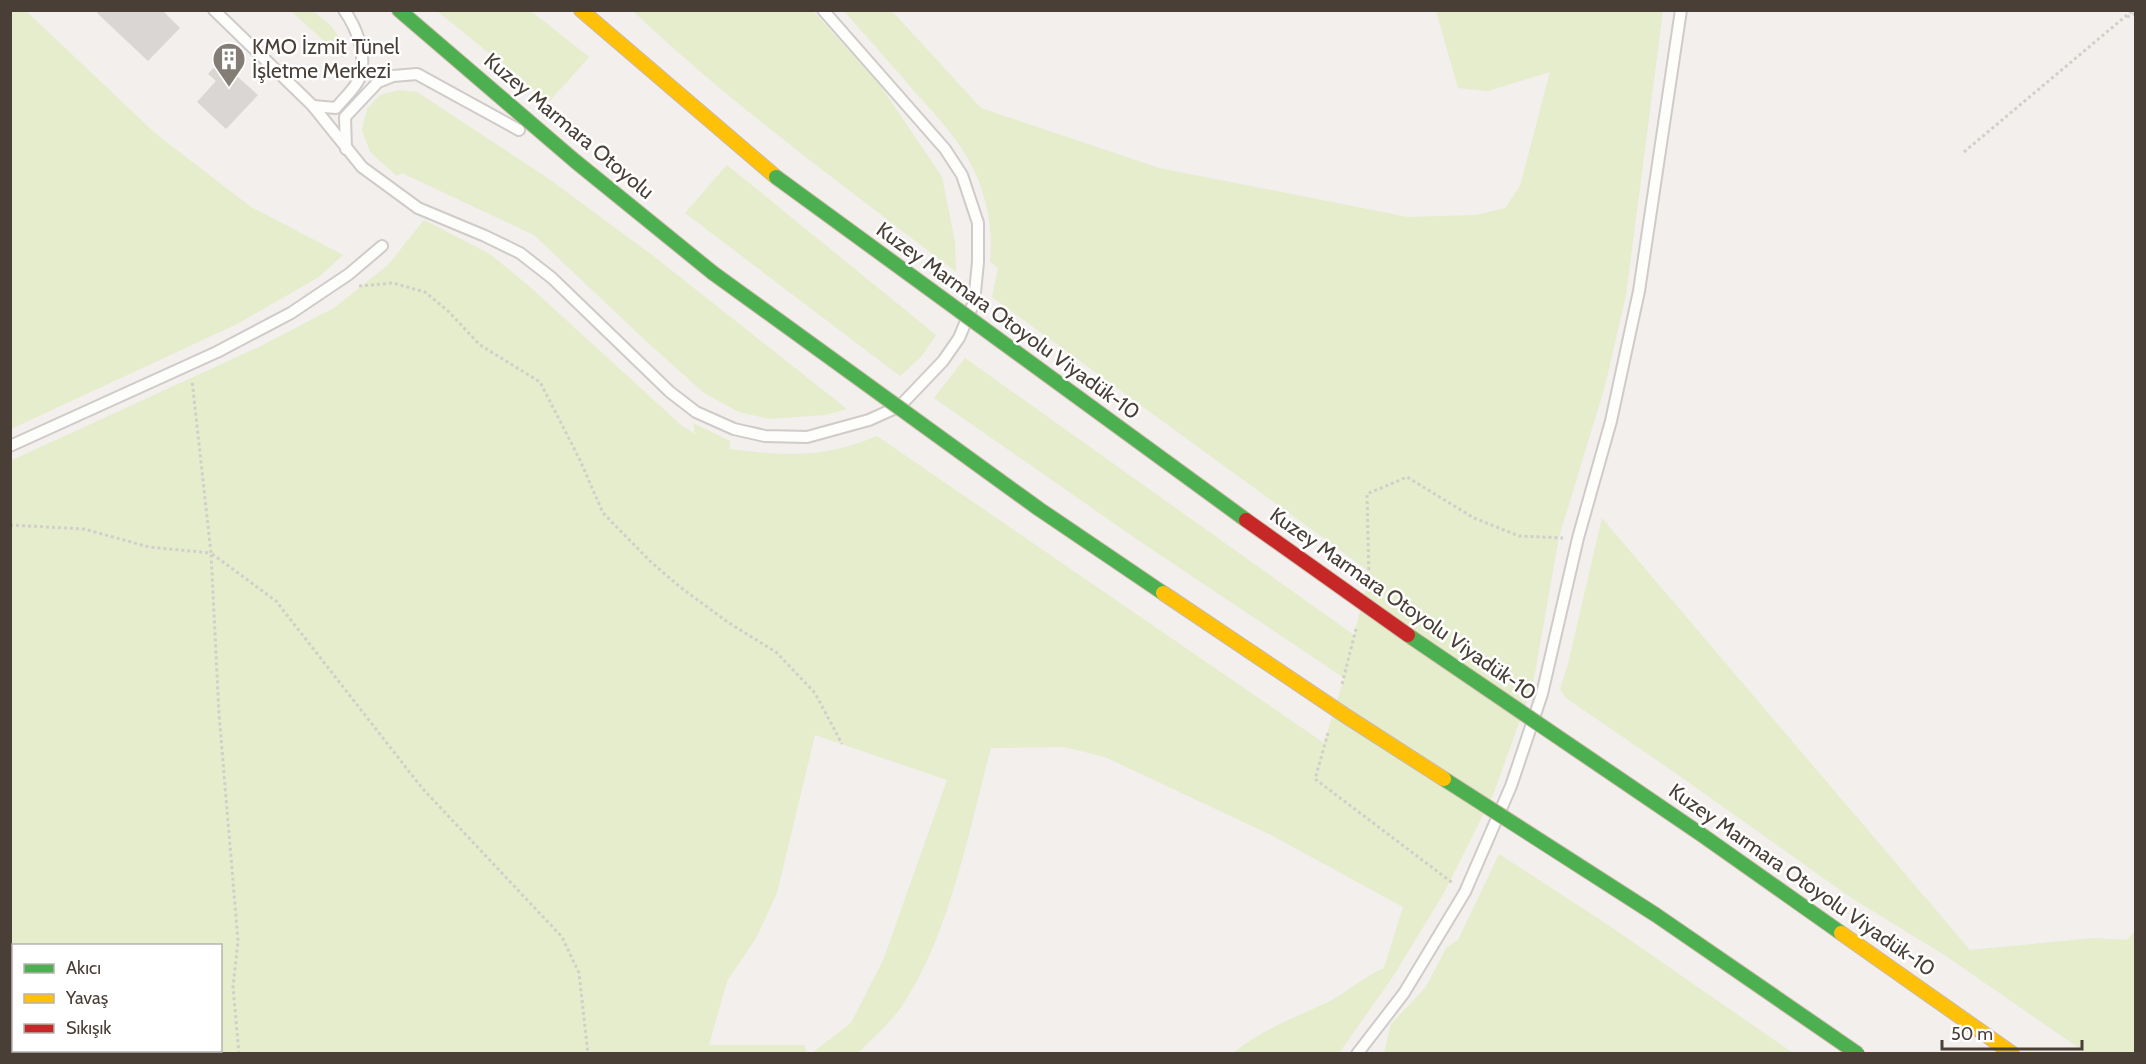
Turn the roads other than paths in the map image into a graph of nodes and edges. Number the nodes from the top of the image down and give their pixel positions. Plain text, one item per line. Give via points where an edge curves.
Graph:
1 (214, 10) edge
2 (344, 10) edge
3 (399, 10) edge
4 (581, 10) edge
5 (823, 10) edge
6 (1681, 10) edge
7 (609, 19) dead end
8 (644, 64) junction
9 (313, 106) junction
10 (336, 108) junction
11 (345, 117) junction
12 (324, 120) junction
13 (333, 130) junction
14 (346, 149) junction
15 (575, 161) junction
16 (382, 246) dead end
17 (10, 446) edge
18 (1357, 1053) edge
19 (1858, 1053) edge
20 (2013, 1053) edge

1 - 9 lane
2 - 10 lane via 362,51 360,78
3 - 15 highway, Kuzey Marmara Otoyolu
4 - 8 highway
5 - 14 lane via 945,149 962,175 978,223 974,302 959,338 900,406 845,428 807,436 765,436 734,429 696,412 520,253 418,208 362,167
6 - 18 lane via 1639,291 1611,421 1578,538 1542,694 1511,786 1465,892 1404,993
7 - 8 lane
8 - 20 highway, Kuzey Marmara Otoyolu Viyadük-10, bridge via 776,177 1096,412 1386,621 1702,835
9 - 10 lane
9 - 12 lane
10 - 12 lane
11 - 13 lane
11 - 14 lane
11 - 15 lane via 378,82 417,74
12 - 13 lane
13 - 14 lane
15 - 19 highway, Kuzey Marmara Otoyolu, bridge via 713,273 1039,509 1346,716 1656,915
16 - 17 lane via 291,313

